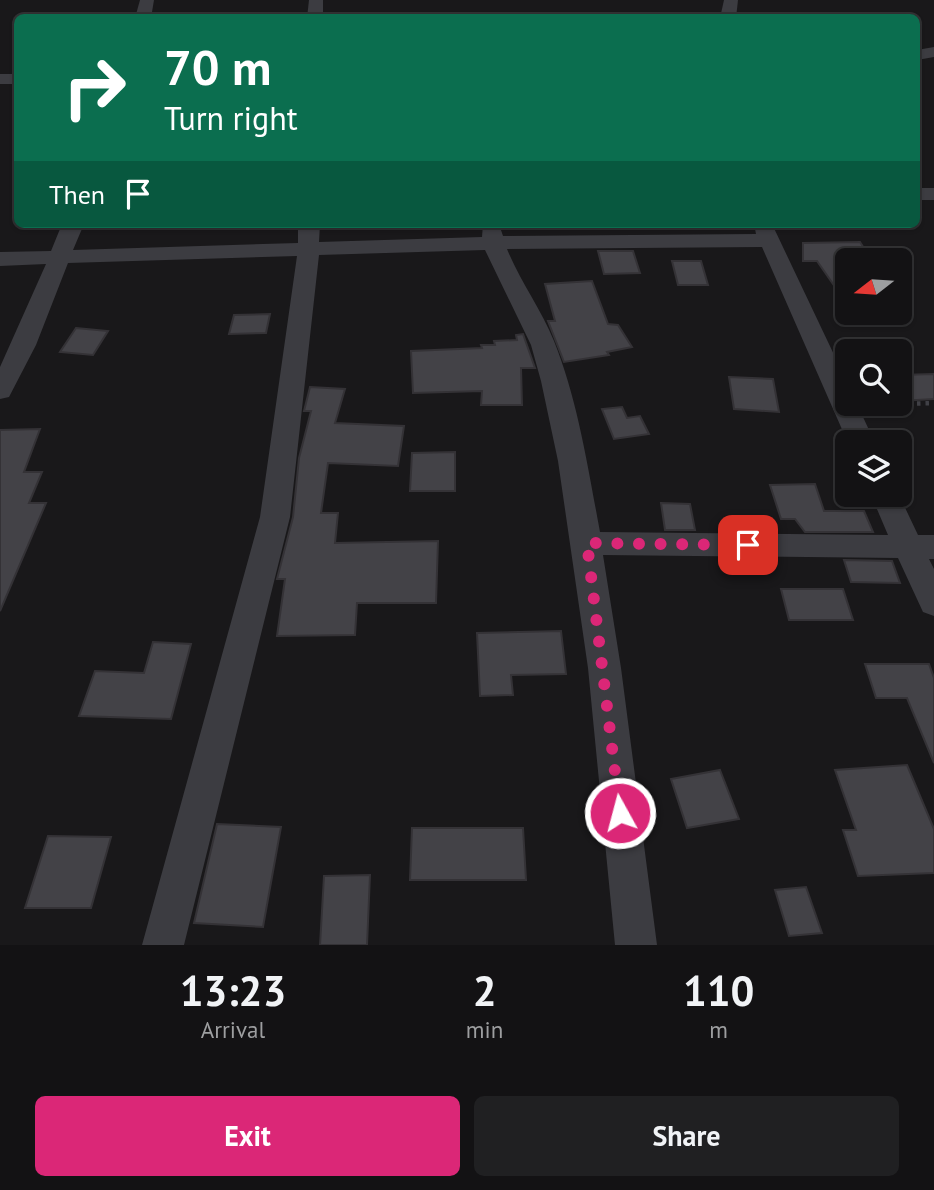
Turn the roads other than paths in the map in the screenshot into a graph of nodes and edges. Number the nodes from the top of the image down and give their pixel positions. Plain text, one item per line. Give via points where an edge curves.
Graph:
1 (71, 228) edge
2 (766, 232) edge
3 (492, 234) edge
4 (309, 237) edge
5 (60, 258) junction
6 (0, 259) edge
7 (0, 391) edge
8 (856, 430) edge
9 (894, 507) edge
10 (587, 543) junction
11 (921, 547) edge
12 (934, 603) edge
13 (163, 945) edge
14 (636, 945) edge

1 - 5 street
2 - 3 street
2 - 8 street
3 - 4 street
3 - 10 street via 551,370
4 - 5 street
4 - 13 street via 275,517
5 - 6 street
5 - 7 street
9 - 11 street
10 - 11 street
10 - 14 street
11 - 12 street

